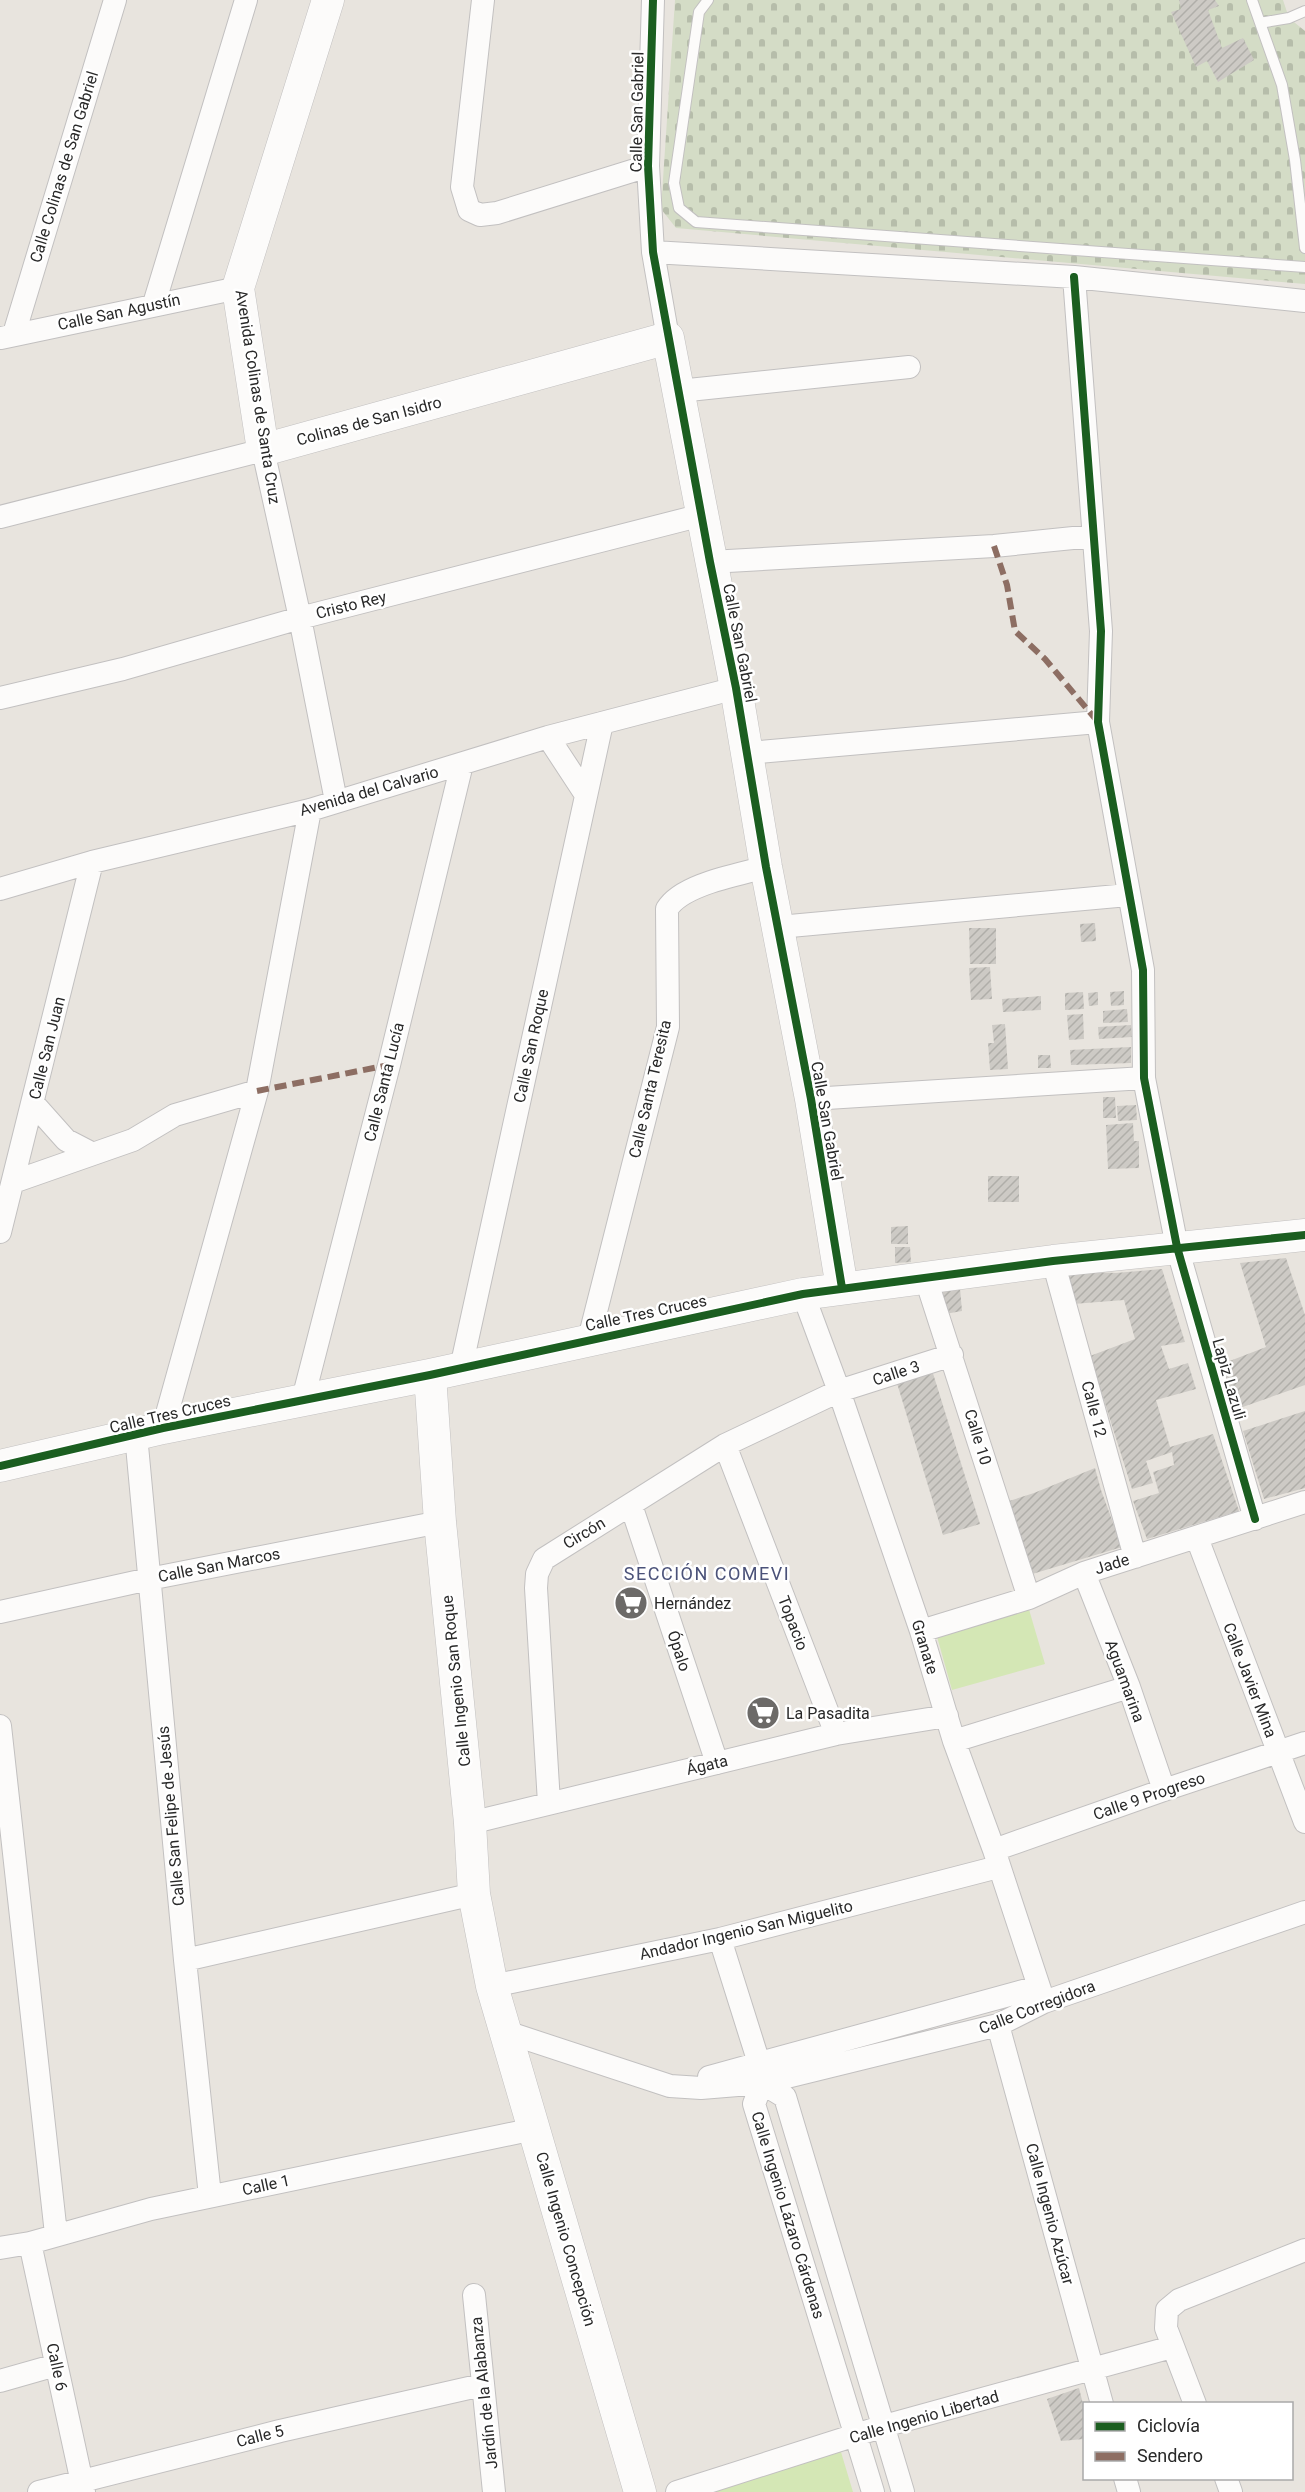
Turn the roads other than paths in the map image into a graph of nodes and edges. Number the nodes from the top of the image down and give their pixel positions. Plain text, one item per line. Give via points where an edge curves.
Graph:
1 (115, 0) edge
2 (246, 0) edge
3 (328, 0) edge
4 (483, 0) edge
5 (653, 0) edge
6 (708, 0) edge
7 (1252, 0) edge
8 (1305, 11) edge
9 (1260, 23) junction
10 (648, 166) junction
11 (1303, 231) edge
12 (1305, 248) edge
13 (653, 252) junction
14 (1305, 267) edge
15 (1074, 277) junction
16 (238, 288) junction
17 (1305, 302) edge
18 (154, 304) junction
19 (7, 336) edge
20 (668, 338) junction
21 (909, 367) dead end
22 (679, 391) junction
23 (263, 450) junction
24 (702, 515) junction
25 (0, 517) edge
26 (1093, 536) junction
27 (710, 562) junction
28 (300, 618) junction
29 (736, 688) junction
30 (0, 698) edge
31 (1098, 722) junction
32 (602, 723) junction
33 (548, 737) junction
34 (748, 753) junction
35 (462, 764) junction
36 (586, 795) junction
37 (336, 801) junction
38 (310, 810) junction
39 (92, 862) junction
40 (766, 867) junction
41 (0, 889) edge
42 (1128, 895) junction
43 (779, 927) junction
44 (1144, 1078) junction
45 (258, 1091) junction
46 (811, 1100) junction
47 (33, 1103) junction
48 (93, 1154) junction
49 (13, 1182) junction
50 (0, 1232) edge
51 (1304, 1237) edge
52 (1177, 1247) junction
53 (1053, 1261) junction
54 (925, 1276) junction
55 (842, 1288) junction
56 (803, 1294) junction
57 (589, 1339) junction
58 (952, 1355) junction
59 (461, 1368) junction
60 (430, 1375) junction
61 (839, 1391) junction
62 (303, 1399) junction
63 (149, 1431) junction
64 (725, 1445) junction
65 (0, 1466) edge
66 (1305, 1502) edge
67 (631, 1505) junction
68 (1255, 1519) junction
69 (440, 1522) junction
70 (1197, 1538) junction
71 (1135, 1557) junction
72 (1084, 1573) junction
73 (149, 1579) junction
74 (1029, 1598) junction
75 (0, 1612) edge
76 (921, 1631) junction
77 (1129, 1687) junction
78 (947, 1716) junction
79 (0, 1726) edge
80 (836, 1734) junction
81 (954, 1741) junction
82 (1305, 1743) edge
83 (1278, 1752) junction
84 (717, 1763) junction
85 (1164, 1790) junction
86 (549, 1803) junction
87 (1305, 1822) edge
88 (470, 1823) junction
89 (996, 1859) junction
90 (474, 1894) junction
91 (1305, 1912) edge
92 (720, 1939) junction
93 (185, 1960) junction
94 (492, 1986) junction
95 (1041, 1994) junction
96 (998, 2025) junction
97 (506, 2032) junction
98 (586, 2045) dead end
99 (761, 2073) junction
100 (534, 2128) junction
101 (210, 2196) junction
102 (56, 2234) junction
103 (30, 2243) junction
104 (0, 2248) edge
105 (1305, 2250) edge
106 (474, 2295) dead end
107 (1172, 2346) junction
108 (56, 2365) junction
109 (1092, 2369) junction
110 (0, 2381) edge
111 (482, 2385) junction
112 (1102, 2402) edge
113 (1195, 2402) edge
114 (884, 2426) junction
115 (856, 2435) junction
116 (82, 2487) edge
117 (39, 2492) edge
118 (494, 2492) edge
119 (640, 2492) edge
120 (677, 2492) edge
121 (873, 2492) edge
122 (903, 2492) edge

1 - 19 street, Calle Colinas de San Gabriel
2 - 18 street
3 - 16 street, Avenida Colinas de Santa Cruz
4 - 10 street via 462,188 469,210 480,215 497,213
5 - 10 street, Calle San Gabriel
6 - 14 lane via 699,12 674,183 679,208 696,222
7 - 9 lane
8 - 9 lane
9 - 11 lane via 1282,85
10 - 13 street, Calle San Gabriel
11 - 12 lane
13 - 15 street
13 - 20 street, Calle San Gabriel
15 - 17 street
15 - 26 street, Lapiz Lazuli
16 - 18 street, Calle San Agustín
16 - 23 street, Avenida Colinas de Santa Cruz
18 - 19 street, Calle San Agustín
20 - 22 street, Calle San Gabriel
20 - 23 street, Colinas de San Isidro
21 - 22 street
22 - 24 street, Calle San Gabriel
23 - 25 street, Colinas de San Isidro
23 - 28 street, Avenida Colinas de Santa Cruz
24 - 27 street, Calle San Gabriel
24 - 28 street, Cristo Rey
26 - 27 street via 994,546
26 - 31 street, Lapiz Lazuli via 1101,631
27 - 29 street, Calle San Gabriel
28 - 30 street, Cristo Rey via 123,669
28 - 37 street, Avenida Colinas de Santa Cruz
29 - 32 street, Avenida del Calvario
29 - 34 street, Calle San Gabriel
31 - 34 street
31 - 42 street, Lapiz Lazuli
32 - 33 street, Avenida del Calvario
32 - 36 street, Calle San Roque
33 - 35 street, Avenida del Calvario
33 - 36 street
34 - 40 street, Calle San Gabriel
35 - 37 street, Avenida del Calvario
35 - 62 street, Calle Santa Lucía
36 - 59 street, Calle San Roque
37 - 38 street, Avenida del Calvario
38 - 39 street, Avenida del Calvario
38 - 45 street
39 - 41 street, Avenida del Calvario
39 - 47 street, Calle San Juan
40 - 43 street, Calle San Gabriel
40 - 57 street, Calle Santa Teresita via 698,887 673,900 667,909 668,1027
42 - 43 street
42 - 44 street, Lapiz Lazuli via 1143,970
43 - 46 street, Calle San Gabriel
44 - 46 street
44 - 52 street, Lapiz Lazuli
45 - 48 street via 176,1115 133,1140
45 - 63 street
46 - 55 street, Calle San Gabriel
47 - 48 street via 66,1140
47 - 49 street, Calle San Juan
48 - 49 street
49 - 50 street, Calle San Juan
51 - 52 street, Calle Tres Cruces
52 - 53 street, Calle Tres Cruces
52 - 68 street, Lapiz Lazuli
53 - 54 street, Calle Tres Cruces
53 - 71 street, Calle 12
54 - 55 street, Calle Tres Cruces
54 - 58 street, Calle 10
55 - 56 street, Calle Tres Cruces
56 - 57 street, Calle Tres Cruces
56 - 61 street, Granate
57 - 59 street, Calle Tres Cruces
58 - 61 street, Calle 3
58 - 74 street, Calle 10
59 - 60 street, Calle Tres Cruces
60 - 62 street, Calle Tres Cruces
60 - 69 street, Calle Ingenio San Roque
61 - 64 street, Circón
61 - 76 street, Granate
62 - 63 street, Calle Tres Cruces
63 - 65 street, Calle Tres Cruces
63 - 73 street, Calle San Felipe de Jesús
64 - 67 street, Circón
64 - 80 street, Topacio
66 - 68 street, Jade
67 - 84 street, Ópalo
67 - 86 street, Circón via 549,1554 537,1574
68 - 70 street, Jade
69 - 73 street, Calle San Marcos
69 - 88 street, Calle Ingenio San Roque
70 - 71 street, Jade
70 - 83 street, Calle Javier Mina
71 - 72 street, Jade
72 - 74 street, Jade
72 - 77 street, Aguamarina
73 - 75 street, Calle San Marcos
73 - 93 street, Calle San Felipe de Jesús
74 - 76 street, Jade
76 - 78 street, Granate
77 - 81 street
77 - 85 street, Aguamarina
78 - 80 street, Ágata
78 - 81 street, Granate
79 - 102 street
80 - 84 street, Ágata
81 - 89 street, Granate
82 - 83 street, Calle 9 Progreso
83 - 85 street, Calle 9 Progreso
83 - 87 street, Calle Javier Mina
84 - 86 street, Ágata
85 - 89 street, Calle 9 Progreso
86 - 88 street, Ágata
88 - 90 street, Calle Ingenio San Roque
89 - 92 street, Andador Ingenio San Miguelito
89 - 95 street, Granate
90 - 93 street
90 - 94 street, Calle Ingenio San Roque
91 - 95 street, Calle Corregidora
92 - 94 street, Andador Ingenio San Miguelito
92 - 99 street, Calle Ingenio Lázaro Cárdenas
93 - 101 street, Calle San Felipe de Jesús
94 - 97 street, Calle Ingenio Concepción
95 - 96 street, Calle Corregidora
95 - 99 street
96 - 99 street, Calle Corregidora
96 - 109 street, Calle Ingenio Azúcar
97 - 99 street via 670,2086 701,2088
97 - 100 street, Calle Ingenio Concepción
98 - 99 street via 700,2078
99 - 114 street, Calle Ingenio Lázaro Cárdenas via 785,2097
99 - 115 street, Calle Ingenio Lázaro Cárdenas via 754,2104
100 - 101 street, Calle 1
100 - 119 street, Calle Ingenio Concepción
101 - 102 street, Calle 1
102 - 103 street, Calle 1
103 - 104 street, Calle 1
103 - 108 street, Calle 6
105 - 107 street via 1179,2300 1167,2310 1166,2328
106 - 111 street, Jardín de la Alabanza
107 - 109 street, Calle Ingenio Libertad
107 - 113 street
108 - 110 street
108 - 116 street, Calle 6
109 - 112 street, Calle Ingenio Azúcar
109 - 114 street, Calle Ingenio Libertad
111 - 116 street, Calle 5 via 280,2431
111 - 118 street, Jardín de la Alabanza
114 - 115 street, Calle Ingenio Libertad
114 - 122 street, Calle Ingenio Lázaro Cárdenas
115 - 120 street, Calle Ingenio Libertad
115 - 121 street, Calle Ingenio Lázaro Cárdenas
116 - 117 street, Calle 5

